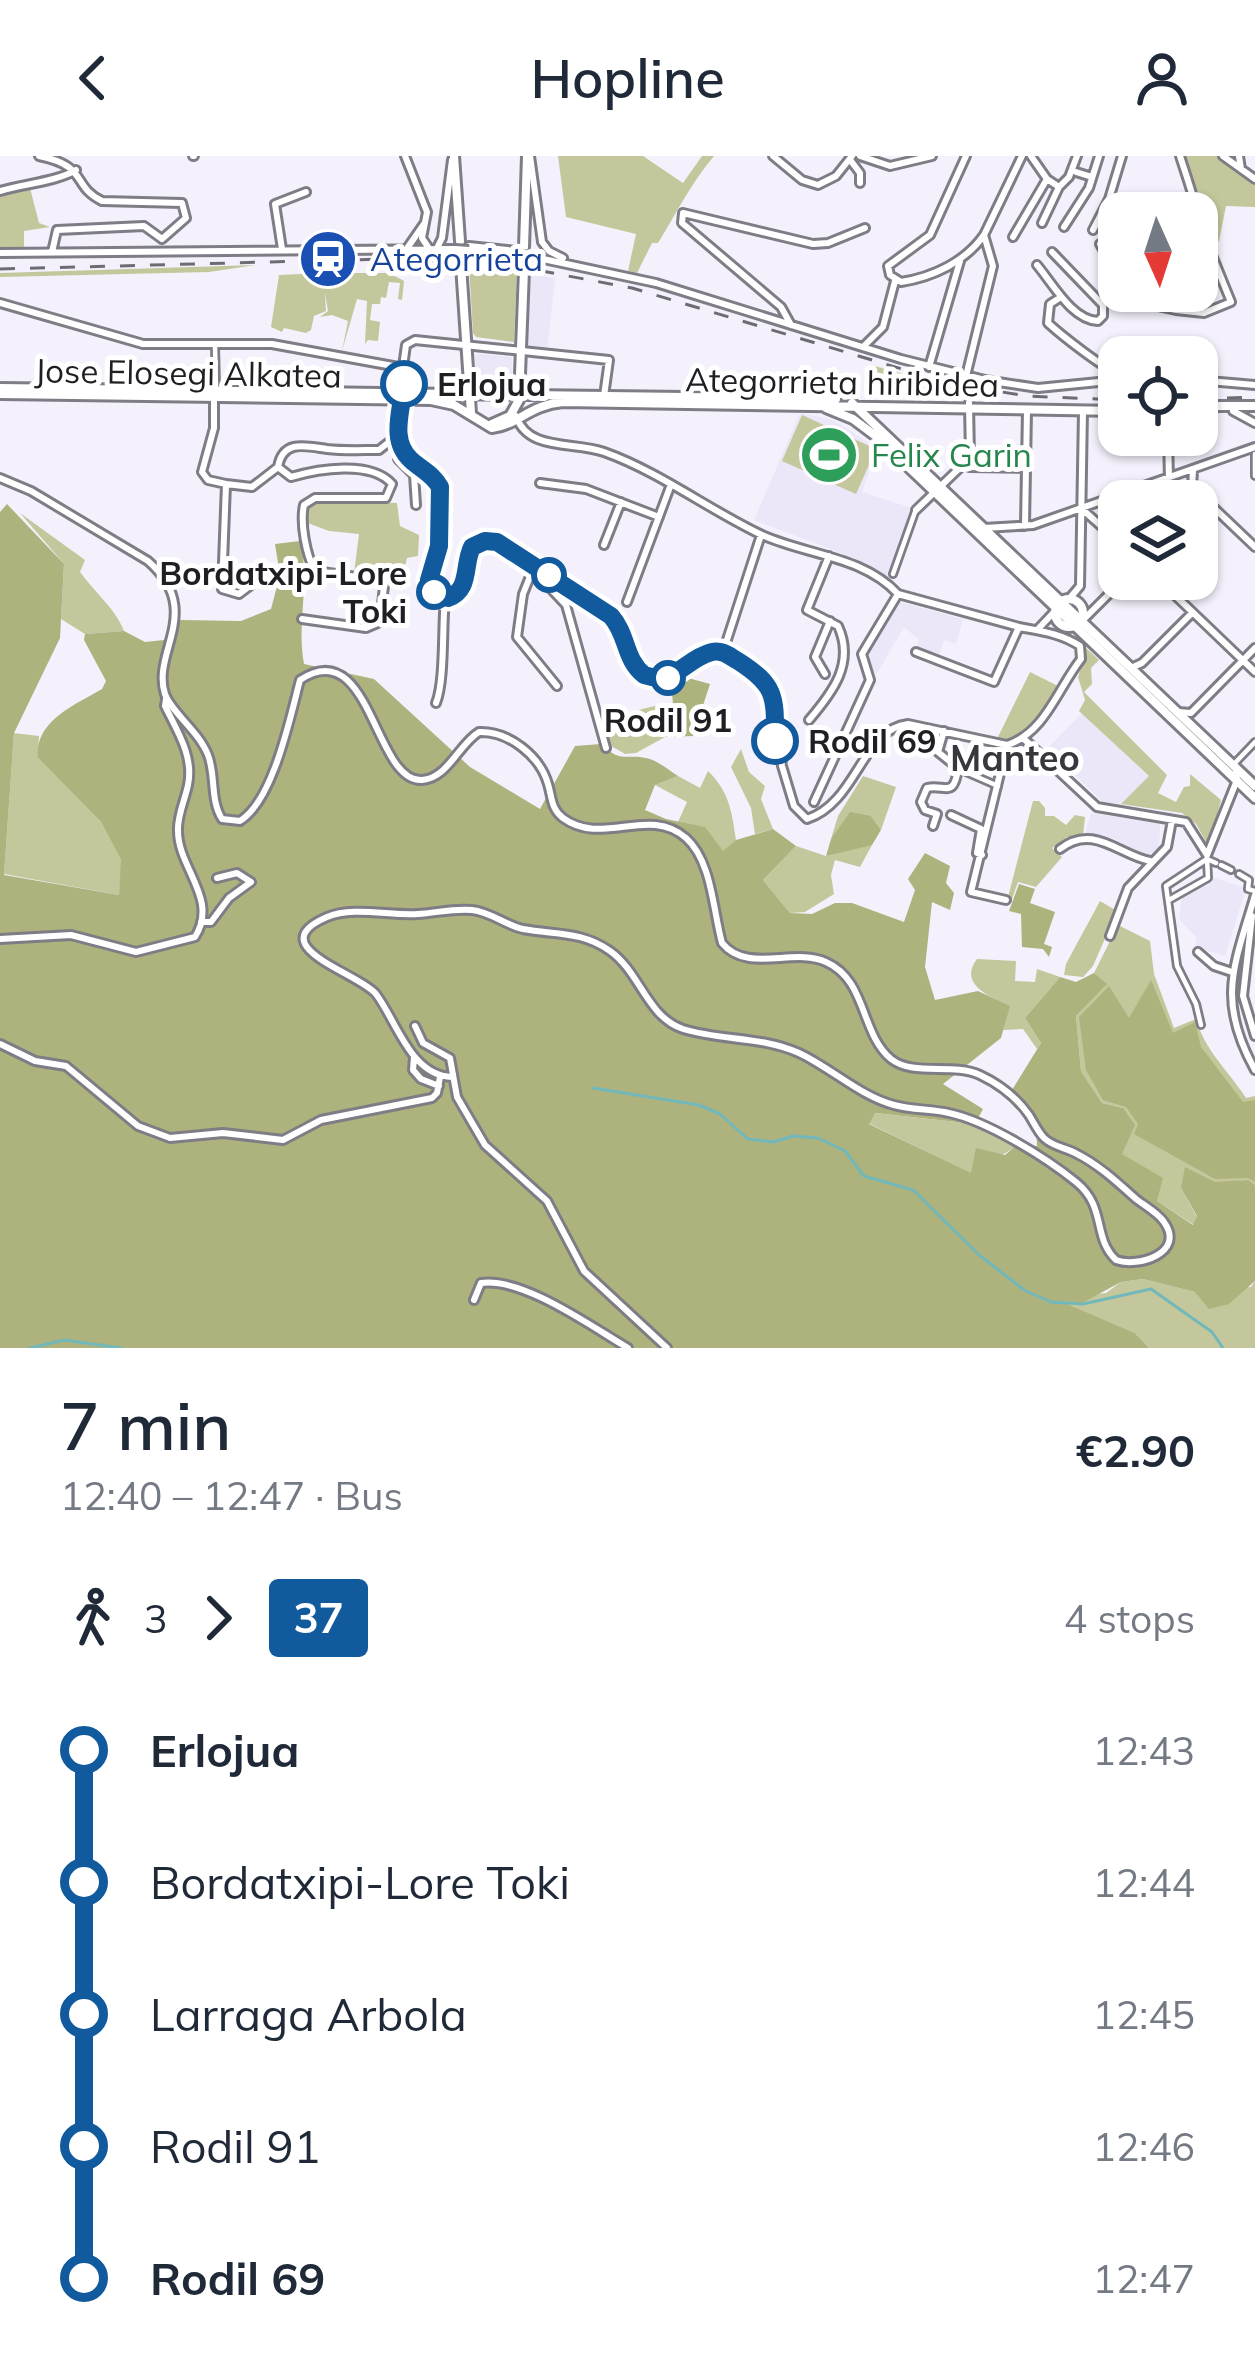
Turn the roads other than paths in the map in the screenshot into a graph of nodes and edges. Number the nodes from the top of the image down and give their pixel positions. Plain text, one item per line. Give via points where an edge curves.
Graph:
1 (39, 156) edge
2 (405, 156) edge
3 (453, 156) edge
4 (529, 156) edge
5 (773, 156) edge
6 (932, 156) edge
7 (966, 156) edge
8 (1022, 156) edge
9 (1031, 156) edge
10 (1077, 156) edge
11 (1122, 156) edge
12 (1180, 156) edge
13 (1223, 156) edge
14 (1239, 156) edge
15 (854, 158) edge
16 (1100, 160) edge
17 (1241, 169) junction
18 (76, 170) junction
19 (1118, 170) junction
20 (1076, 172) dead end
21 (1093, 177) junction
22 (1047, 179) junction
23 (1255, 179) edge
24 (860, 183) dead end
25 (1059, 187) junction
26 (0, 191) edge
27 (306, 192) dead end
28 (1190, 192) edge
29 (427, 218) junction
30 (1042, 223) dead end
31 (1064, 227) dead end
32 (865, 228) dead end
33 (1094, 230) dead end
34 (443, 233) junction
35 (984, 235) junction
36 (1013, 237) dead end
37 (542, 238) junction
38 (161, 239) junction
39 (460, 247) junction
40 (405, 248) junction
41 (432, 248) junction
42 (282, 249) junction
43 (969, 251) junction
44 (52, 252) junction
45 (524, 252) junction
46 (987, 252) junction
47 (1052, 252) dead end
48 (0, 253) edge
49 (162, 253) junction
50 (563, 258) junction
51 (961, 258) junction
52 (461, 265) dead end
53 (1037, 265) dead end
54 (588, 266) junction
55 (524, 270) dead end
56 (1218, 270) edge
57 (895, 281) junction
58 (1061, 297) junction
59 (0, 304) edge
60 (1218, 307) edge
61 (791, 325) junction
62 (466, 345) junction
63 (215, 346) junction
64 (862, 347) junction
65 (521, 351) junction
66 (1098, 363) edge
67 (929, 367) junction
68 (404, 368) junction
69 (520, 374) junction
70 (966, 376) junction
71 (1098, 380) edge
72 (1218, 382) edge
73 (1255, 385) edge
74 (0, 391) edge
75 (215, 394) junction
76 (470, 394) junction
77 (520, 395) junction
78 (550, 396) junction
79 (604, 396) junction
80 (403, 397) junction
81 (851, 402) junction
82 (965, 403) junction
83 (801, 405) junction
84 (889, 406) junction
85 (1255, 406) edge
86 (1098, 408) edge
87 (1218, 408) edge
88 (1027, 409) junction
89 (1098, 410) edge
90 (1218, 410) edge
91 (1083, 411) junction
92 (1233, 411) joint
93 (516, 414) junction
94 (475, 418) junction
95 (1255, 423) edge
96 (874, 424) junction
97 (399, 438) junction
98 (1255, 451) edge
99 (1168, 456) edge
100 (965, 463) junction
101 (278, 467) junction
102 (1025, 468) junction
103 (1193, 471) junction
104 (1255, 476) edge
105 (0, 478) edge
106 (1169, 480) joint
107 (1191, 480) edge
108 (540, 483) dead end
109 (226, 484) junction
110 (670, 487) junction
111 (937, 490) junction
112 (621, 502) junction
113 (1098, 504) edge
114 (416, 505) dead end
115 (1082, 509) junction
116 (916, 510) joint
117 (1218, 515) edge
118 (659, 517) junction
119 (1098, 523) edge
120 (1025, 526) junction
121 (982, 528) junction
122 (762, 535) junction
123 (604, 545) dead end
124 (1255, 547) edge
125 (830, 556) junction
126 (533, 569) junction
127 (892, 574) dead end
128 (251, 585) dead end
129 (898, 594) junction
130 (445, 598) junction
131 (1103, 600) edge
132 (1179, 600) edge
133 (627, 602) dead end
134 (1060, 605) junction
135 (1192, 613) junction
136 (302, 619) dead end
137 (830, 621) junction
138 (1060, 623) junction
139 (1078, 624) junction
140 (1041, 625) junction
141 (1018, 626) junction
142 (1255, 649) edge
143 (723, 652) junction
144 (916, 652) dead end
145 (1242, 661) junction
146 (1131, 668) junction
147 (1255, 672) edge
148 (825, 674) dead end
149 (557, 686) dead end
150 (166, 699) junction
151 (436, 703) dead end
152 (1177, 711) junction
153 (808, 720) dead end
154 (942, 731) junction
155 (1023, 738) junction
156 (1255, 742) edge
157 (1007, 745) junction
158 (606, 748) dead end
159 (1233, 767) junction
160 (958, 768) junction
161 (1237, 780) junction
162 (998, 786) junction
163 (1255, 786) edge
164 (1255, 797) edge
165 (814, 802) dead end
166 (951, 815) dead end
167 (1172, 820) junction
168 (933, 826) dead end
169 (1060, 849) dead end
170 (982, 855) junction
171 (1207, 857) junction
172 (1151, 861) junction
173 (217, 878) dead end
174 (1254, 896) edge
175 (1006, 900) dead end
176 (1169, 900) junction
177 (1250, 920) junction
178 (201, 922) junction
179 (1110, 936) dead end
180 (0, 939) edge
181 (1198, 952) dead end
182 (1232, 972) junction
183 (1230, 993) junction
184 (1244, 993) junction
185 (1201, 1024) dead end
186 (416, 1026) dead end
187 (1255, 1036) edge
188 (0, 1044) edge
189 (414, 1057) junction
190 (1255, 1070) edge
191 (452, 1078) junction
192 (439, 1081) junction
193 (474, 1300) dead end
194 (628, 1348) edge
195 (668, 1348) edge

1 - 18 street
2 - 29 street
3 - 34 street
3 - 39 main road
4 - 37 street
4 - 45 main road
5 - 15 street via 818,185
6 - 15 street via 890,166
7 - 57 street via 927,239 890,262
8 - 35 street
9 - 22 street
10 - 25 street
11 - 19 street
12 - 28 street
13 - 17 street
14 - 17 street
15 - 24 street
16 - 19 street
16 - 21 street
17 - 23 street
18 - 26 street
18 - 38 street via 102,201 182,202 186,218
19 - 33 street
20 - 21 street
21 - 31 street
22 - 25 street
22 - 36 street
25 - 30 street
27 - 42 street via 275,204
29 - 40 street
29 - 41 street via 422,238
32 - 61 street via 813,244 683,213 682,223 781,307
34 - 39 street
34 - 41 street
35 - 43 street
35 - 46 street
37 - 45 street
37 - 50 street
38 - 44 street via 144,226 57,230
38 - 49 street
39 - 41 street
39 - 45 street
39 - 45 street
40 - 41 street
40 - 42 street
42 - 49 street
43 - 46 street
43 - 51 street
44 - 48 street
44 - 49 street
45 - 50 street
45 - 54 street
46 - 70 street via 993,266
47 - 58 street via 1103,305 1103,316 1091,322
50 - 54 street
51 - 57 street
51 - 67 street
52 - 62 main road
53 - 58 street
54 - 61 street
55 - 65 main road
56 - 60 street via 1231,302
57 - 64 street via 883,327
58 - 66 street via 1050,304 1048,323
59 - 63 street via 143,344
61 - 64 street
62 - 65 street
62 - 68 street via 409,342
62 - 76 main road
63 - 68 street via 272,344
63 - 75 street
64 - 67 street
65 - 69 main road
65 - 79 street via 608,360
67 - 70 street
68 - 80 street
69 - 77 main road
69 - 78 main road
70 - 71 street via 1038,388
72 - 73 street
74 - 75 main road
75 - 80 main road
75 - 109 street via 202,472
76 - 77 main road, Ategorrieta hiribidea
76 - 80 main road, Ategorrieta hiribidea
76 - 94 main road
77 - 78 main road, Ategorrieta hiribidea
77 - 93 main road
78 - 79 main road, Ategorrieta hiribidea
79 - 81 main road, Ategorrieta hiribidea
80 - 94 main road via 447,402
80 - 97 street
81 - 82 main road, Ategorrieta hiribidea
81 - 83 main road, Ategorrieta hiribidea
81 - 84 main road, Ategorrieta hiribidea
81 - 96 main road
82 - 84 main road, Ategorrieta hiribidea
82 - 86 main road, Ategorrieta hiribidea
82 - 88 main road, Ategorrieta hiribidea
82 - 100 street
83 - 93 main road, Ategorrieta hiribidea via 563,402
83 - 111 main road via 859,423
84 - 96 main road via 876,412
85 - 87 main road
88 - 91 main road, Ategorrieta hiribidea
88 - 102 street
89 - 91 main road, Ategorrieta hiribidea
90 - 92 main road
91 - 115 street
92 - 95 street
93 - 94 main road, Ategorrieta hiribidea via 498,423
93 - 110 street via 534,439 601,451
96 - 111 main road
97 - 101 street via 380,450 299,445
97 - 114 street via 398,459 414,475
97 - 130 street via 440,487 429,580
98 - 103 street
98 - 104 street
99 - 106 street
100 - 102 street
100 - 111 street
101 - 109 street via 252,487
101 - 136 street via 291,477 368,471 392,484 386,498 315,498 301,513 315,571 384,586 380,622 366,628
102 - 120 street
103 - 106 street
103 - 107 street
105 - 150 street via 156,568 174,608
108 - 112 street
109 - 128 street via 222,589 239,594
110 - 118 street
110 - 122 street
111 - 116 street
111 - 121 main road
111 - 134 main road
112 - 118 street
112 - 123 street
113 - 115 street
115 - 119 street
115 - 120 street
115 - 134 street via 1080,586
116 - 127 street
117 - 124 street
118 - 133 street
120 - 121 street
121 - 134 main road
122 - 125 street
122 - 143 street
125 - 129 street
125 - 137 street via 807,610
126 - 130 street via 497,542 478,543 461,591
126 - 143 street via 611,616 644,675 671,677
126 - 149 street via 517,637
126 - 158 street via 566,605
129 - 141 street
129 - 165 street via 862,654 870,680
130 - 151 street
131 - 139 street
132 - 135 street
134 - 138 main road
134 - 139 main road
134 - 139 main road via 1081,607
134 - 140 street
135 - 145 street
135 - 146 street
137 - 148 street via 815,657
137 - 153 street via 842,632 843,664 834,691
138 - 139 main road
138 - 140 street
139 - 146 main road
139 - 161 main road
140 - 141 street
140 - 155 street via 1083,654
141 - 144 street via 994,682
142 - 145 street
143 - 154 street via 772,689 782,766 794,806 807,819 842,795 887,731 908,724
145 - 147 street
145 - 152 street via 1191,712
146 - 152 main road
150 - 178 street via 190,771 177,830 202,900
150 - 189 street via 200,739 218,814 228,820 240,821 257,806 300,680 315,672 352,686 410,778 438,774 479,732 520,745 540,766 554,809 574,824 604,831 652,823 691,842 727,950 828,962 850,981 895,1062 955,1067 1000,1086 1044,1138 1100,1169 1165,1222 1168,1243 1145,1262 1116,1260 1103,1245 1093,1200 1058,1170 971,1120 893,1105 798,1052 679,1028 620,959 589,939 461,909 335,915 311,928 305,950 364,982
152 - 159 main road
154 - 157 street
154 - 160 street via 938,752
155 - 157 street
155 - 167 street via 1097,807
156 - 159 street
157 - 162 street
159 - 161 street
159 - 163 main road
160 - 162 street
160 - 168 street via 951,788 927,788 921,802 938,814
161 - 164 main road
161 - 171 street
162 - 170 street
166 - 170 street via 981,829
167 - 171 street via 1190,825
167 - 172 street via 1167,847
169 - 172 street via 1100,840
170 - 175 street via 971,892
171 - 174 street via 1249,880
171 - 176 street via 1166,886
171 - 176 street via 1208,878
172 - 179 street via 1128,888
173 - 178 street via 251,881 211,922
174 - 177 street
176 - 185 street via 1177,966
177 - 182 street
177 - 184 street
178 - 180 street via 188,942 136,952 71,935
181 - 182 street
182 - 183 street
183 - 184 street
183 - 190 street
184 - 187 street
186 - 191 street via 423,1043 450,1058
188 - 192 street via 66,1066 138,1126 170,1138 283,1140 321,1120 432,1098
189 - 192 street
189 - 192 street via 421,1079
191 - 192 street
191 - 195 street via 485,1145 547,1202 584,1271
193 - 194 street via 482,1283 502,1284

